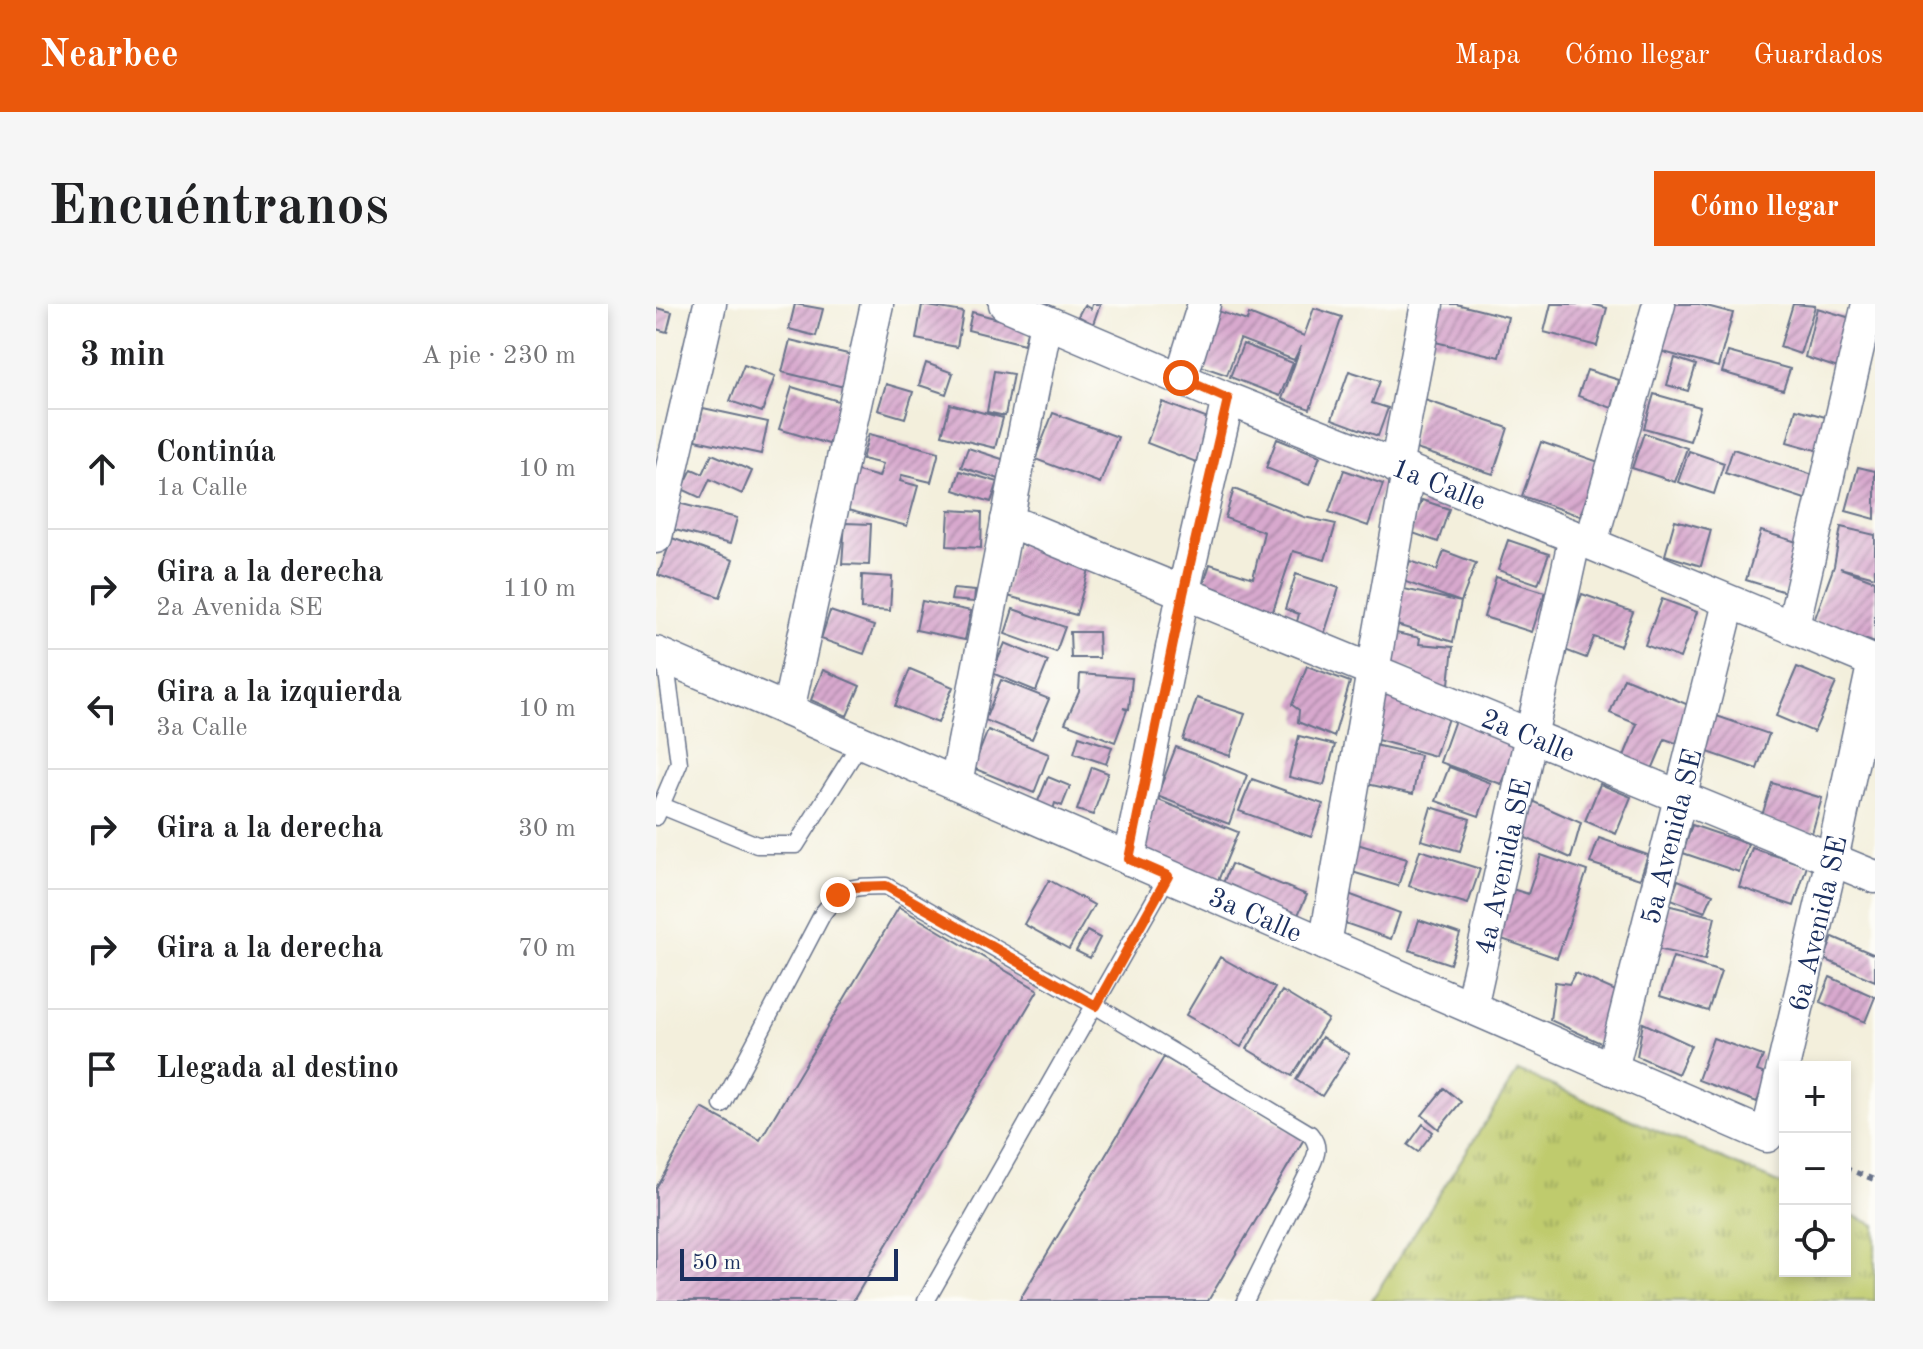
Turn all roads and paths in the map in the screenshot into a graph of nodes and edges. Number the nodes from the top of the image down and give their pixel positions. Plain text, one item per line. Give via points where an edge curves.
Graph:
1 (710, 304) edge
2 (877, 304) edge
3 (1005, 304) edge
4 (1204, 304) edge
5 (1427, 304) edge
6 (1659, 304) edge
7 (1868, 304) edge
8 (1046, 322) junction
9 (1181, 378) junction
10 (1228, 399) junction
11 (1402, 470) junction
12 (1007, 520) junction
13 (656, 537) edge
14 (1583, 540) junction
15 (1183, 594) junction
16 (1729, 603) junction
17 (1793, 626) junction
18 (661, 655) edge
19 (1874, 662) edge
20 (1375, 673) junction
21 (788, 710) junction
22 (1530, 736) junction
23 (861, 742) junction
24 (956, 783) junction
25 (1680, 797) junction
26 (659, 812) edge
27 (1129, 859) junction
28 (1832, 859) junction
29 (1168, 876) junction
30 (1875, 877) edge
31 (1325, 944) junction
32 (1096, 1006) junction
33 (1471, 1007) junction
34 (1612, 1069) junction
35 (722, 1105) dead end
36 (1767, 1136) joint
37 (1851, 1170) edge
38 (1875, 1180) edge
39 (926, 1301) edge
40 (1245, 1301) edge

1 - 13 street
2 - 21 street
3 - 8 street, 1a Calle
4 - 9 street
5 - 11 street
6 - 14 street, 4a Avenida SE
7 - 17 street
8 - 9 street, 1a Calle
8 - 12 street
9 - 10 street, 1a Calle
10 - 11 street, 1a Calle
10 - 15 street
11 - 14 street, 1a Calle
11 - 20 street
12 - 15 street, 2a Calle
12 - 24 street
14 - 16 street, 1a Calle
14 - 22 street, 4a Avenida SE
15 - 20 street, 2a Calle
15 - 27 street
16 - 17 street, 1a Calle
16 - 25 street, 5a Avenida SE
17 - 19 street, 1a Calle
18 - 21 street, 3a Calle
18 - 26 lane via 679,763
19 - 28 street, 6a Avenida SE
20 - 22 street, 2a Calle
20 - 31 street
21 - 23 street, 3a Calle
22 - 25 street, 2a Calle
22 - 33 street, 4a Avenida SE
23 - 24 street, 3a Calle
23 - 26 lane via 796,845 757,845
24 - 27 street, 3a Calle
25 - 28 street, 2a Calle
25 - 34 street, 5a Avenida SE
27 - 29 street, 3a Calle
28 - 30 street, 2a Calle
28 - 36 street, 6a Avenida SE
29 - 31 street, 3a Calle
29 - 32 lane
31 - 33 street, 3a Calle
32 - 35 lane via 886,886 853,887 823,913
32 - 39 lane
32 - 40 lane via 1316,1141 1311,1167
33 - 34 street, 3a Calle
34 - 36 street, 3a Calle
37 - 38 path

